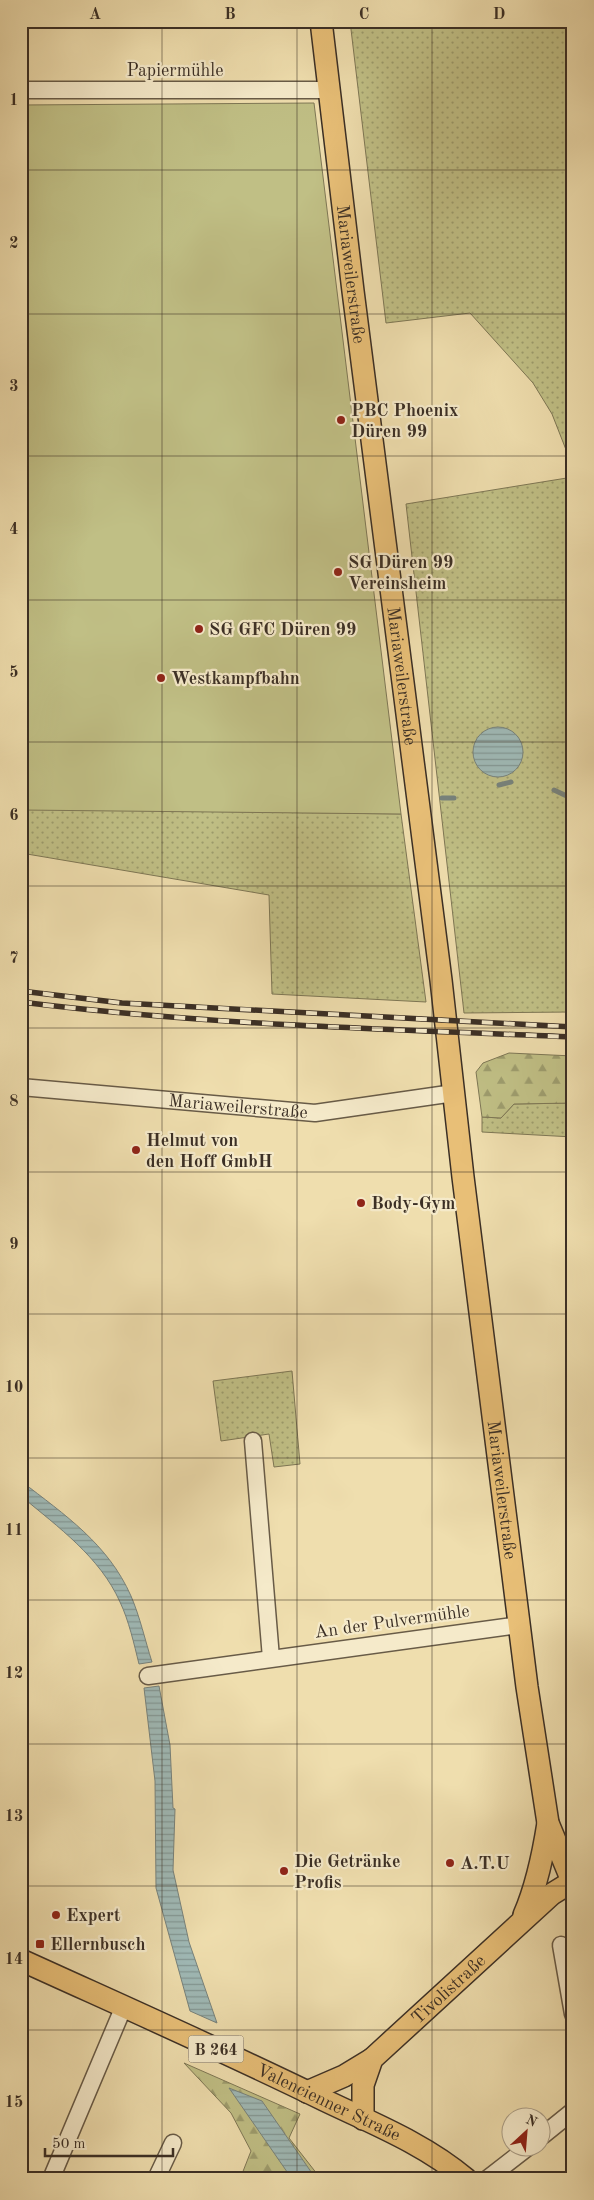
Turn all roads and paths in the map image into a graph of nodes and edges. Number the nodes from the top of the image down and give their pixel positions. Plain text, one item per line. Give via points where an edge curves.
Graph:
1 (321, 21) edge
2 (21, 90) edge
3 (330, 90) junction
4 (21, 1087) edge
5 (454, 1093) junction
6 (253, 1441) dead end
7 (519, 1625) junction
8 (271, 1658) junction
9 (148, 1676) dead end
10 (548, 1823) junction
11 (573, 1837) edge
12 (572, 1881) edge
13 (521, 1922) junction
14 (561, 1945) dead end
15 (21, 1960) edge
16 (124, 2006) junction
17 (573, 2014) edge
18 (372, 2059) junction
19 (307, 2092) junction
20 (573, 2111) edge
21 (363, 2120) junction
22 (552, 2128) edge
23 (173, 2143) dead end
24 (514, 2158) edge
25 (50, 2179) edge
26 (156, 2179) edge
27 (466, 2179) edge
28 (487, 2179) edge

1 - 3 main road, Mariaweilerstraße
2 - 3 street, Papiermühle
3 - 5 main road, Mariaweilerstraße
4 - 5 street, Mariaweilerstraße via 314,1113
5 - 7 main road, Mariaweilerstraße
6 - 8 street
7 - 8 street, An der Pulvermühle
7 - 10 main road, Mariaweilerstraße
8 - 9 street, An der Pulvermühle
10 - 11 main road
10 - 12 main road, Mariaweilerstraße
10 - 13 main road via 537,1883
12 - 13 main road, Tivolistraße
13 - 18 main road, Tivolistraße
14 - 17 street
15 - 16 main road, Valencienner Straße / B 264
16 - 19 main road, Valencienner Straße / B 264
16 - 25 street
18 - 19 main road
18 - 21 main road, Tivolistraße via 363,2085
19 - 21 main road, Valencienner Straße / B 264
20 - 22 street
21 - 27 main road, Valencienner Straße / B 264 via 422,2149
23 - 26 street
24 - 28 street

